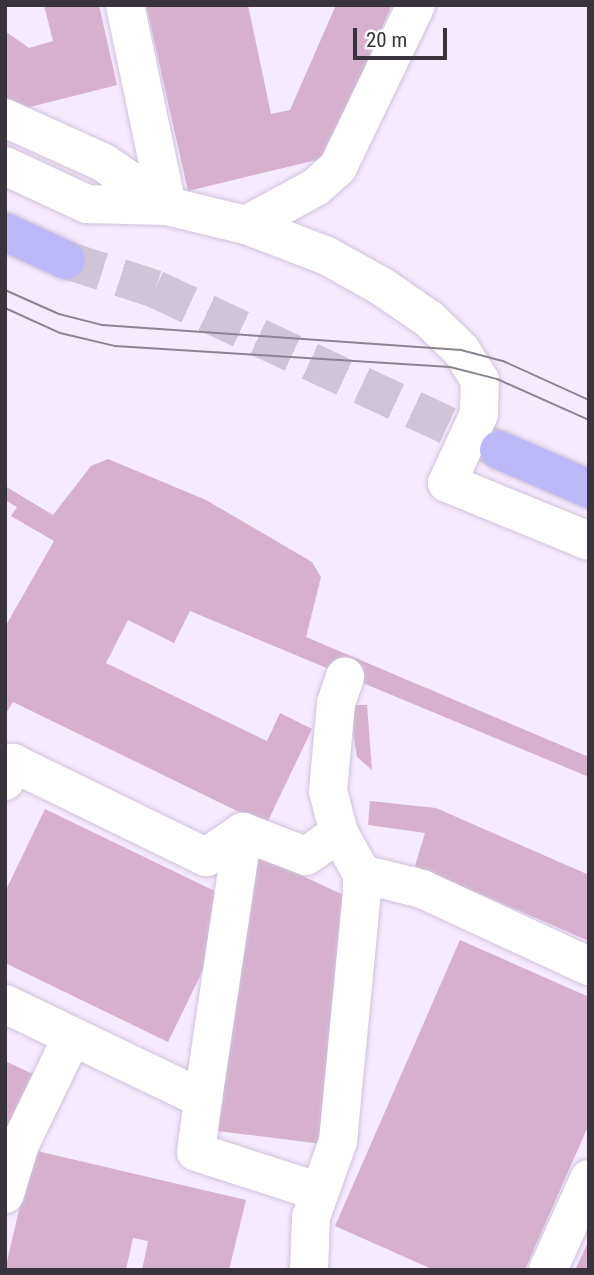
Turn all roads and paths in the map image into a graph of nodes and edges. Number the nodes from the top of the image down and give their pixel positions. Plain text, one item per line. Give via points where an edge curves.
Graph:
1 (125, 5) edge
2 (416, 5) edge
3 (5, 118) edge
4 (5, 166) edge
5 (166, 195) junction
6 (246, 225) junction
7 (5, 232) edge
8 (66, 260) tunnel mouth
9 (512, 456) joint
10 (589, 476) edge
11 (589, 489) edge
12 (589, 541) edge
13 (345, 677) dead end
14 (8, 766) edge
15 (243, 832) junction
16 (339, 833) junction
17 (362, 874) junction
18 (589, 966) edge
19 (5, 1004) edge
20 (72, 1037) junction
21 (203, 1099) junction
22 (589, 1179) edge
23 (317, 1191) junction
24 (5, 1194) edge
25 (309, 1270) edge
26 (548, 1270) edge

1 - 5 street
2 - 6 street via 349,147 325,181
3 - 5 street
4 - 5 street via 78,201 118,207
5 - 6 street
6 - 12 street via 352,268 429,319 461,350 480,380 481,407 447,483
7 - 8 main road
9 - 10 street
9 - 11 main road
13 - 16 street via 336,703 327,791
14 - 15 street via 206,857
15 - 16 street via 306,856
15 - 21 street
16 - 17 street
17 - 18 street via 422,889
17 - 23 street via 338,1141
19 - 20 street
20 - 21 street
20 - 24 street via 20,1143
21 - 23 street via 196,1152
22 - 26 street
23 - 25 street

